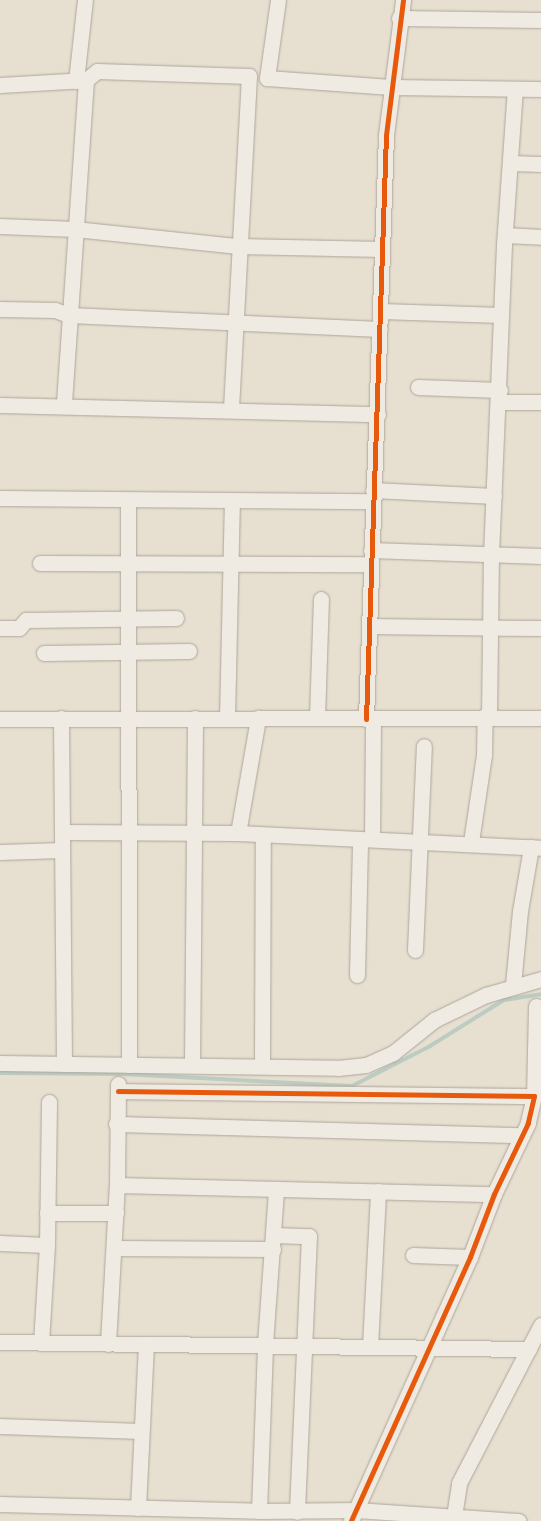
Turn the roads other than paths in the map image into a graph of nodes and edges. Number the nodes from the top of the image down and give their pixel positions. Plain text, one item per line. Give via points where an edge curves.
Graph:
1 (85, 0) edge
2 (278, 0) edge
3 (403, 0) edge
4 (399, 18) junction
5 (541, 20) edge
6 (249, 76) junction
7 (268, 78) junction
8 (81, 81) junction
9 (0, 85) edge
10 (391, 87) junction
11 (515, 89) junction
12 (541, 89) edge
13 (510, 163) junction
14 (541, 164) edge
15 (0, 226) edge
16 (76, 229) junction
17 (505, 235) junction
18 (541, 237) edge
19 (238, 246) junction
20 (382, 249) junction
21 (0, 309) edge
22 (381, 311) junction
23 (69, 315) junction
24 (501, 315) junction
25 (234, 322) junction
26 (380, 329) junction
27 (418, 387) dead end
28 (499, 396) junction
29 (541, 402) edge
30 (0, 405) edge
31 (64, 406) junction
32 (231, 409) junction
33 (378, 414) junction
34 (373, 495) junction
35 (494, 496) junction
36 (0, 498) edge
37 (128, 500) junction
38 (232, 500) junction
39 (491, 555) junction
40 (541, 556) edge
41 (371, 557) junction
42 (232, 561) junction
43 (127, 562) junction
44 (40, 563) dead end
45 (320, 598) dead end
46 (127, 618) junction
47 (176, 618) dead end
48 (369, 626) junction
49 (490, 626) junction
50 (0, 628) edge
51 (541, 628) edge
52 (189, 651) dead end
53 (127, 652) junction
54 (44, 653) dead end
55 (487, 716) junction
56 (61, 718) junction
57 (126, 718) junction
58 (196, 718) junction
59 (227, 718) junction
60 (258, 718) junction
61 (317, 718) junction
62 (541, 718) edge
63 (0, 719) edge
64 (370, 719) junction
65 (424, 746) dead end
66 (62, 832) junction
67 (128, 832) junction
68 (195, 832) junction
69 (238, 833) junction
70 (263, 835) junction
71 (366, 839) junction
72 (421, 840) junction
73 (471, 842) junction
74 (536, 847) edge
75 (62, 850) junction
76 (0, 852) edge
77 (415, 950) dead end
78 (357, 975) dead end
79 (541, 979) edge
80 (513, 986) junction
81 (536, 1006) dead end
82 (0, 1063) edge
83 (64, 1064) junction
84 (129, 1064) junction
85 (192, 1065) junction
86 (262, 1066) junction
87 (534, 1096) junction
88 (49, 1102) dead end
89 (116, 1124) junction
90 (522, 1135) junction
91 (117, 1185) junction
92 (276, 1189) junction
93 (378, 1192) junction
94 (494, 1194) junction
95 (47, 1213) junction
96 (116, 1213) junction
97 (273, 1242) junction
98 (0, 1243) edge
99 (47, 1245) junction
100 (114, 1248) junction
101 (413, 1255) dead end
102 (470, 1257) junction
103 (541, 1325) edge
104 (0, 1342) edge
105 (41, 1343) junction
106 (108, 1344) junction
107 (265, 1344) junction
108 (146, 1345) junction
109 (303, 1345) junction
110 (370, 1346) junction
111 (430, 1346) junction
112 (528, 1349) junction
113 (0, 1426) edge
114 (140, 1431) junction
115 (0, 1504) edge
116 (138, 1508) junction
117 (259, 1511) junction
118 (297, 1512) junction
119 (353, 1516) edge
120 (454, 1516) junction
121 (519, 1521) edge

1 - 8 street
2 - 7 street
3 - 4 street
4 - 5 street
4 - 10 street
6 - 7 street
6 - 8 street via 97,71
6 - 19 street
7 - 10 street
8 - 9 street
8 - 16 street
10 - 11 street
10 - 20 street
11 - 12 street
11 - 13 street
13 - 14 street
13 - 17 street
15 - 16 street
16 - 19 street
16 - 23 street
17 - 18 street
17 - 24 street
19 - 20 street
19 - 25 street
20 - 22 street
21 - 23 street via 55,310
22 - 24 street
22 - 26 street
23 - 25 street
23 - 31 street
24 - 28 street
25 - 26 street
25 - 32 street
26 - 33 street
27 - 28 street
28 - 29 street
28 - 35 street
30 - 31 street
31 - 32 street
32 - 33 street
33 - 34 street
34 - 35 street
34 - 38 street
34 - 41 street
35 - 39 street
36 - 37 street
37 - 38 street
37 - 43 street
38 - 42 street
39 - 40 street
39 - 41 street
39 - 49 street
41 - 42 street
41 - 48 street
42 - 43 street
42 - 59 street
43 - 44 street
43 - 46 street
45 - 61 street
46 - 47 street
46 - 50 street via 26,620 19,628
46 - 53 street
48 - 49 street
48 - 64 street
49 - 51 street
49 - 55 street
52 - 53 street
53 - 54 street
53 - 57 street
55 - 62 street
55 - 64 street
55 - 73 street
56 - 57 street
56 - 63 street
56 - 66 street
57 - 58 street
57 - 67 street
58 - 59 street
58 - 68 street
59 - 60 street
60 - 61 street
60 - 69 street
61 - 64 street
64 - 71 street
65 - 72 street
66 - 67 street
66 - 75 street
67 - 68 street
67 - 84 street
68 - 69 street
68 - 85 street
69 - 70 street
70 - 71 street
70 - 86 street
71 - 72 street
71 - 78 street
72 - 73 street
72 - 77 street
73 - 74 street
74 - 80 street via 520,911
75 - 76 street
75 - 83 street
79 - 80 street
80 - 86 street via 486,994 434,1020 393,1053 366,1064 338,1068
81 - 87 street
82 - 83 street
83 - 84 street
84 - 85 street
85 - 86 street
87 - 89 street via 118,1088
87 - 90 street
88 - 95 street
89 - 90 street
89 - 91 street
90 - 94 street
91 - 92 street
91 - 96 street
92 - 93 street
92 - 97 street
93 - 94 street
93 - 110 street
94 - 102 street
95 - 96 street
95 - 99 street
96 - 100 street
97 - 100 street
97 - 107 street
97 - 109 street via 309,1236
98 - 99 street
99 - 105 street
100 - 106 street
101 - 102 street
102 - 111 street
103 - 112 street
104 - 105 street
105 - 106 street
106 - 108 street
107 - 108 street
107 - 109 street
107 - 117 street
108 - 114 street
109 - 110 street
109 - 118 street
110 - 111 street
111 - 112 street
111 - 119 street
112 - 120 street via 459,1483
113 - 114 street
114 - 116 street
115 - 116 street
116 - 117 street
117 - 118 street
118 - 119 street
119 - 120 street
120 - 121 street

